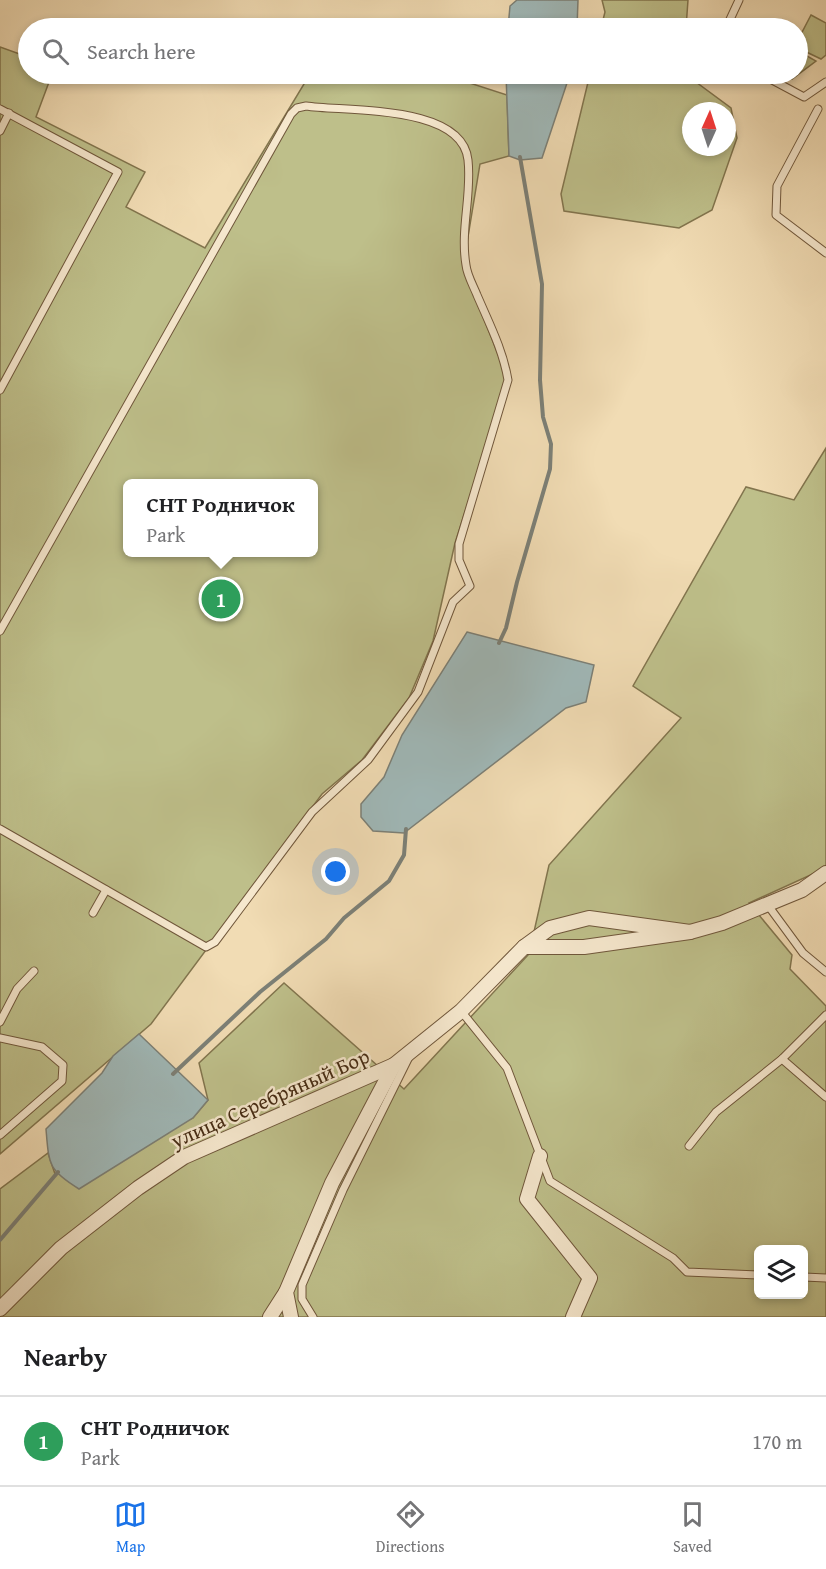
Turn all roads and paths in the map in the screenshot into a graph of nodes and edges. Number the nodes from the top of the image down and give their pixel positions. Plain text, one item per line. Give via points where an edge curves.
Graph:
1 (739, 0) edge
2 (731, 18) edge
3 (826, 82) edge
4 (780, 84) edge
5 (0, 109) edge
6 (818, 109) dead end
7 (9, 113) junction
8 (0, 131) edge
9 (826, 253) edge
10 (0, 390) edge
11 (0, 631) edge
12 (3, 831) edge
13 (0, 840) edge
14 (826, 873) edge
15 (106, 890) junction
16 (766, 903) junction
17 (93, 913) dead end
18 (690, 932) junction
19 (524, 947) junction
20 (34, 971) dead end
21 (826, 972) edge
22 (461, 1011) junction
23 (826, 1015) edge
24 (0, 1022) edge
25 (0, 1038) edge
26 (412, 1052) junction
27 (782, 1059) junction
28 (394, 1065) junction
29 (826, 1097) edge
30 (0, 1135) edge
31 (689, 1146) dead end
32 (540, 1156) junction
33 (754, 1275) edge
34 (808, 1277) edge
35 (826, 1278) edge
36 (286, 1292) junction
37 (0, 1309) edge
38 (270, 1317) edge
39 (291, 1317) edge
40 (313, 1317) edge
41 (573, 1317) edge

1 - 2 lane
3 - 4 lane via 804,97
5 - 7 lane
6 - 9 lane via 777,186 776,214
7 - 8 lane
7 - 10 lane via 118,172
11 - 15 lane via 291,114 306,106 401,114 423,118 456,135 469,158 463,234 466,268 504,356 508,381 459,544 459,560 470,586 453,602 418,692 368,760 312,812 215,942 206,947
12 - 13 lane
12 - 15 lane
14 - 16 street via 802,890
15 - 17 lane
16 - 18 street
16 - 21 lane via 803,953
18 - 19 street via 584,947
18 - 19 street via 589,918 550,928
19 - 22 street
20 - 24 lane via 17,989
22 - 26 street
22 - 32 lane via 507,1068
23 - 27 lane
25 - 30 lane via 42,1047 63,1065 64,1072 62,1081
26 - 28 street
26 - 40 lane via 343,1190 302,1285 302,1299
27 - 29 lane
27 - 31 lane via 716,1112
28 - 36 street via 332,1183
28 - 37 street, улица Серебряный Бор via 184,1157 61,1248
32 - 33 lane via 550,1180 673,1258 687,1272
32 - 41 street via 527,1199 590,1278
34 - 35 lane
36 - 38 street
36 - 39 street

